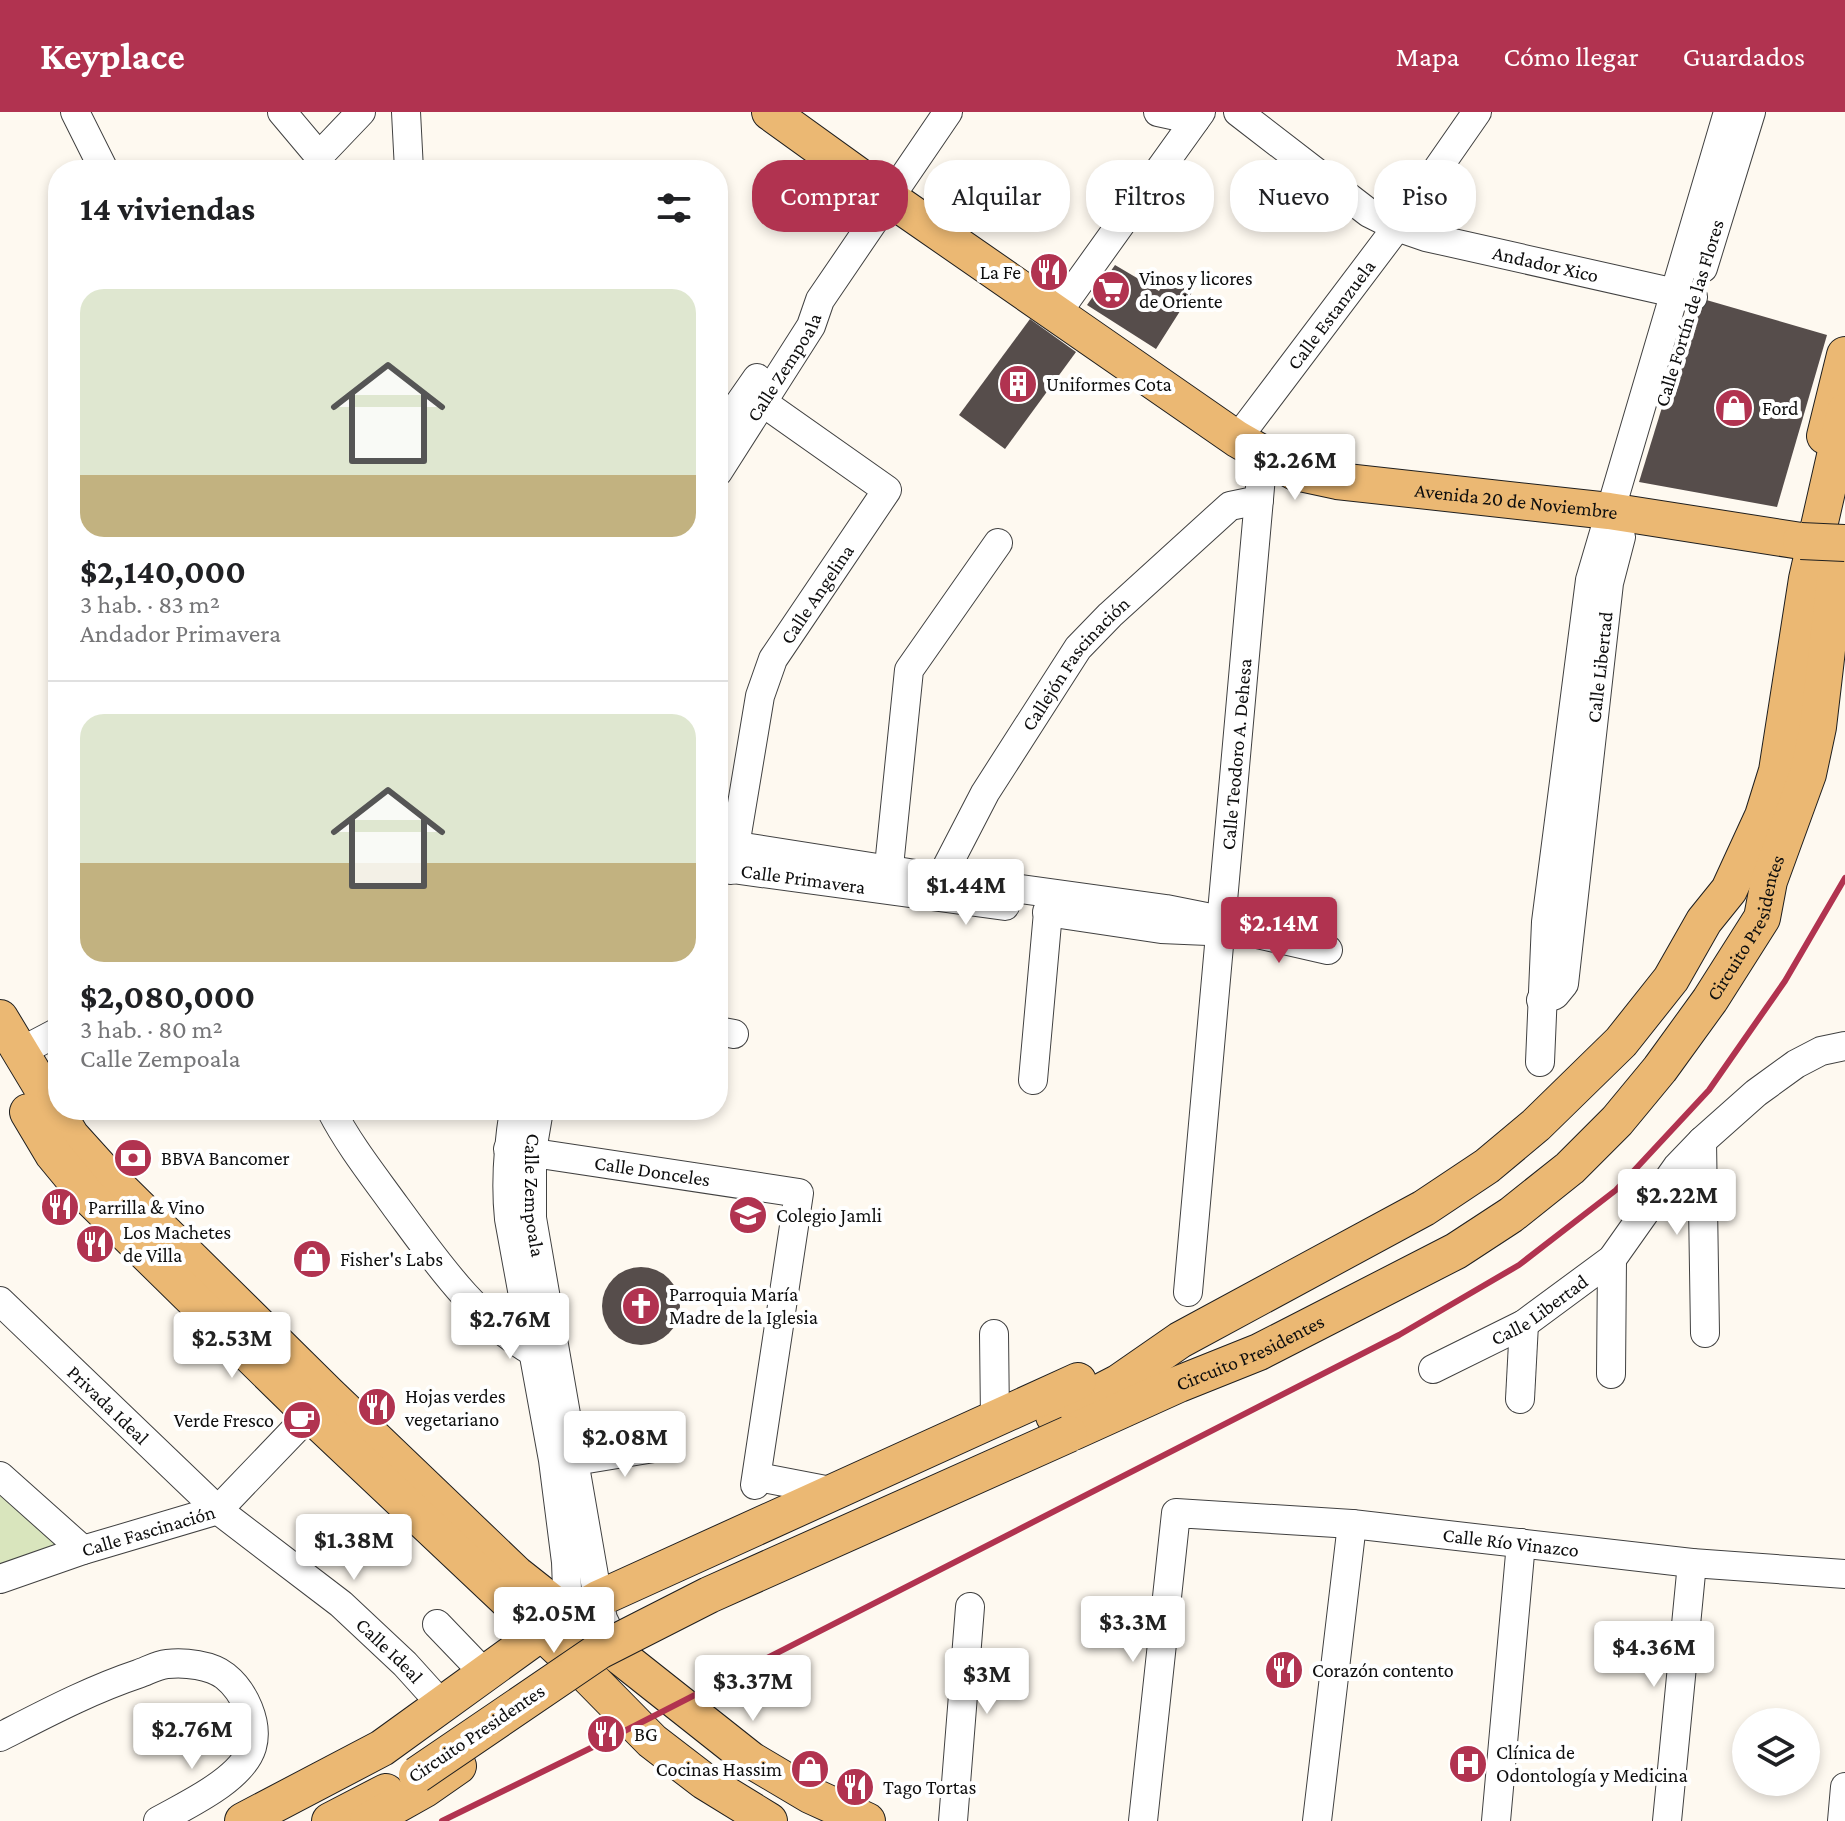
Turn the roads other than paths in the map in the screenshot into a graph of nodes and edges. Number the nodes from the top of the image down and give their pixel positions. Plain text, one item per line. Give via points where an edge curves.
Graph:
1 (75, 112) edge
2 (282, 112) edge
3 (361, 112) edge
4 (406, 112) edge
5 (770, 112) edge
6 (948, 112) edge
7 (1158, 112) edge
8 (1238, 112) edge
9 (1477, 112) edge
10 (1728, 112) edge
11 (1751, 112) edge
12 (1198, 116) edge
13 (99, 160) edge
14 (317, 160) edge
15 (321, 160) edge
16 (408, 160) edge
17 (837, 160) edge
18 (1444, 160) edge
19 (908, 169) edge
20 (908, 211) edge
21 (1374, 216) edge
22 (865, 232) edge
23 (1394, 232) edge
24 (1412, 232) edge
25 (1685, 295) junction
26 (1057, 313) junction
27 (1845, 355) edge
28 (756, 398) junction
29 (1845, 412) edge
30 (728, 425) edge
31 (1250, 446) junction
32 (728, 453) edge
33 (1259, 500) junction
34 (1618, 513) junction
35 (1798, 541) junction
36 (998, 543) dead end
37 (1845, 544) edge
38 (1821, 580) junction
39 (1845, 671) edge
40 (728, 843) edge
41 (728, 857) edge
42 (941, 878) junction
43 (887, 880) junction
44 (1048, 912) junction
45 (1762, 918) junction
46 (1704, 921) junction
47 (1227, 927) junction
48 (1328, 950) dead end
49 (0, 1018) edge
50 (48, 1037) edge
51 (1845, 1046) edge
52 (10, 1058) edge
53 (1540, 1062) dead end
54 (1033, 1080) dead end
55 (48, 1107) edge
56 (58, 1120) edge
57 (336, 1120) edge
58 (516, 1120) edge
59 (534, 1120) edge
60 (1702, 1141) junction
61 (520, 1150) junction
62 (1612, 1259) junction
63 (1188, 1292) dead end
64 (0, 1301) edge
65 (1524, 1324) junction
66 (1705, 1333) dead end
67 (994, 1334) dead end
68 (1180, 1340) junction
69 (545, 1351) junction
70 (1259, 1352) junction
71 (1433, 1369) dead end
72 (1611, 1374) dead end
73 (1520, 1399) dead end
74 (310, 1414) junction
75 (995, 1419) junction
76 (1061, 1425) junction
77 (666, 1446) dead end
78 (575, 1461) junction
79 (0, 1476) edge
80 (836, 1492) junction
81 (218, 1510) junction
82 (1352, 1524) junction
83 (454, 1532) junction
84 (735, 1537) junction
85 (1521, 1543) junction
86 (83, 1550) junction
87 (1692, 1563) junction
88 (1845, 1574) edge
89 (0, 1579) edge
90 (760, 1586) junction
91 (970, 1607) dead end
92 (569, 1616) junction
93 (437, 1624) dead end
94 (621, 1656) junction
95 (491, 1670) junction
96 (589, 1677) junction
97 (443, 1706) junction
98 (528, 1715) junction
99 (0, 1737) edge
100 (410, 1766) junction
101 (1845, 1787) edge
102 (762, 1819) edge
103 (158, 1821) edge
104 (243, 1821) edge
105 (282, 1821) edge
106 (330, 1821) edge
107 (368, 1821) edge
108 (867, 1821) edge
109 (953, 1821) edge
110 (1143, 1821) edge
111 (1317, 1821) edge
112 (1496, 1821) edge
113 (1667, 1821) edge
114 (1842, 1821) edge

1 - 13 street
2 - 14 street
3 - 15 street
4 - 16 street
5 - 17 main road, Avenida 20 de Noviembre
6 - 19 street, Calle Zempoala
7 - 12 street
8 - 21 street, Andador Xico
9 - 18 street, Calle Estanzuela
10 - 25 street, Calle Fortín de las Flores
11 - 25 street, Calle Fortín de las Flores
12 - 26 street
20 - 26 main road, Avenida 20 de Noviembre
22 - 28 street, Calle Zempoala via 820,300 811,326
23 - 31 street, Calle Estanzuela
24 - 25 street, Andador Xico
25 - 34 street, Calle Fortín de las Flores
26 - 31 main road, Avenida 20 de Noviembre
27 - 35 main road
28 - 30 street, Calle Zempoala
28 - 32 street, Calle Zempoala
28 - 40 street, Calle Angelina via 887,490 773,659
29 - 38 main road
31 - 33 street, Calle Teodoro A. Dehesa
31 - 34 main road, Avenida 20 de Noviembre via 1295,472 1337,481
33 - 42 street, Callejón Fascinación via 1230,506 1078,648 985,793
33 - 47 street, Calle Teodoro A. Dehesa
34 - 35 main road, Avenida 20 de Noviembre
34 - 53 street, Calle Libertad via 1600,581 1546,922
35 - 37 main road, Avenida 20 de Noviembre, bridge
35 - 46 main road via 1786,576 1758,763
36 - 43 street via 909,670
37 - 38 main road
38 - 45 main road, Circuito Presidentes via 1818,727
38 - 46 main road, Circuito Presidentes via 1763,816 1729,890
39 - 45 main road via 1830,779 1789,888
41 - 43 street, Calle Primavera
42 - 43 street, Calle Primavera
42 - 47 street, Calle Primavera via 1166,909
43 - 44 street, Calle Primavera
44 - 47 street, Calle Primavera via 1161,929
44 - 54 street
45 - 70 main road, Circuito Presidentes via 1660,1069 1570,1168 1456,1251
46 - 68 main road, Circuito Presidentes via 1671,979 1621,1042 1487,1166 1424,1208
47 - 48 street
47 - 63 street, Calle Teodoro A. Dehesa
49 - 52 main road
50 - 52 street
51 - 60 street, Calle Libertad via 1796,1064
52 - 55 main road
52 - 74 main road via 53,1154 86,1194
56 - 83 main road via 109,1178 328,1394
57 - 69 street via 438,1264 489,1322
58 - 61 street, Calle Zempoala
59 - 61 street, Calle Zempoala
60 - 62 street, Calle Libertad via 1677,1167
60 - 66 street
61 - 69 street, Calle Zempoala
61 - 80 street, Calle Donceles via 799,1193 757,1481
62 - 65 street, Calle Libertad
62 - 72 street
64 - 81 street, Privada Ideal
65 - 71 street, Calle Libertad
65 - 73 street
67 - 75 street
68 - 75 main road
68 - 76 main road, Circuito Presidentes
69 - 78 street, Calle Zempoala
69 - 92 street, Calle Zempoala
70 - 76 main road, Circuito Presidentes
70 - 90 main road via 1191,1401
74 - 81 street, Calle Fascinación
74 - 83 main road
75 - 80 main road
76 - 100 main road, Circuito Presidentes, bridge via 623,1638
77 - 78 street
78 - 92 street, Calle Zempoala
79 - 86 street
80 - 84 main road
81 - 86 street, Calle Fascinación
81 - 97 street, Calle Ideal via 341,1604
82 - 85 street, Calle Río Vinazco
82 - 110 street, Calle Río Vinazco via 1176,1513
82 - 111 street
83 - 92 main road
84 - 90 main road via 728,1565 740,1581
84 - 92 main road
85 - 87 street, Calle Río Vinazco
85 - 112 street
86 - 89 street, Calle Fascinación
87 - 88 street, Calle Río Vinazco
87 - 113 street
90 - 94 main road
91 - 109 street
92 - 94 main road
92 - 95 main road
92 - 96 main road
93 - 95 street
94 - 96 main road
94 - 108 main road via 751,1760
95 - 97 main road
95 - 98 main road via 514,1678 526,1696
96 - 98 main road
96 - 102 main road via 652,1741
97 - 104 main road via 382,1748
98 - 107 main road via 425,1789
99 - 103 street via 101,1686 166,1664 198,1665 225,1676 244,1699 252,1720 252,1747 238,1769 212,1790
100 - 105 main road, Circuito Presidentes
100 - 106 main road, Circuito Presidentes
101 - 114 street

